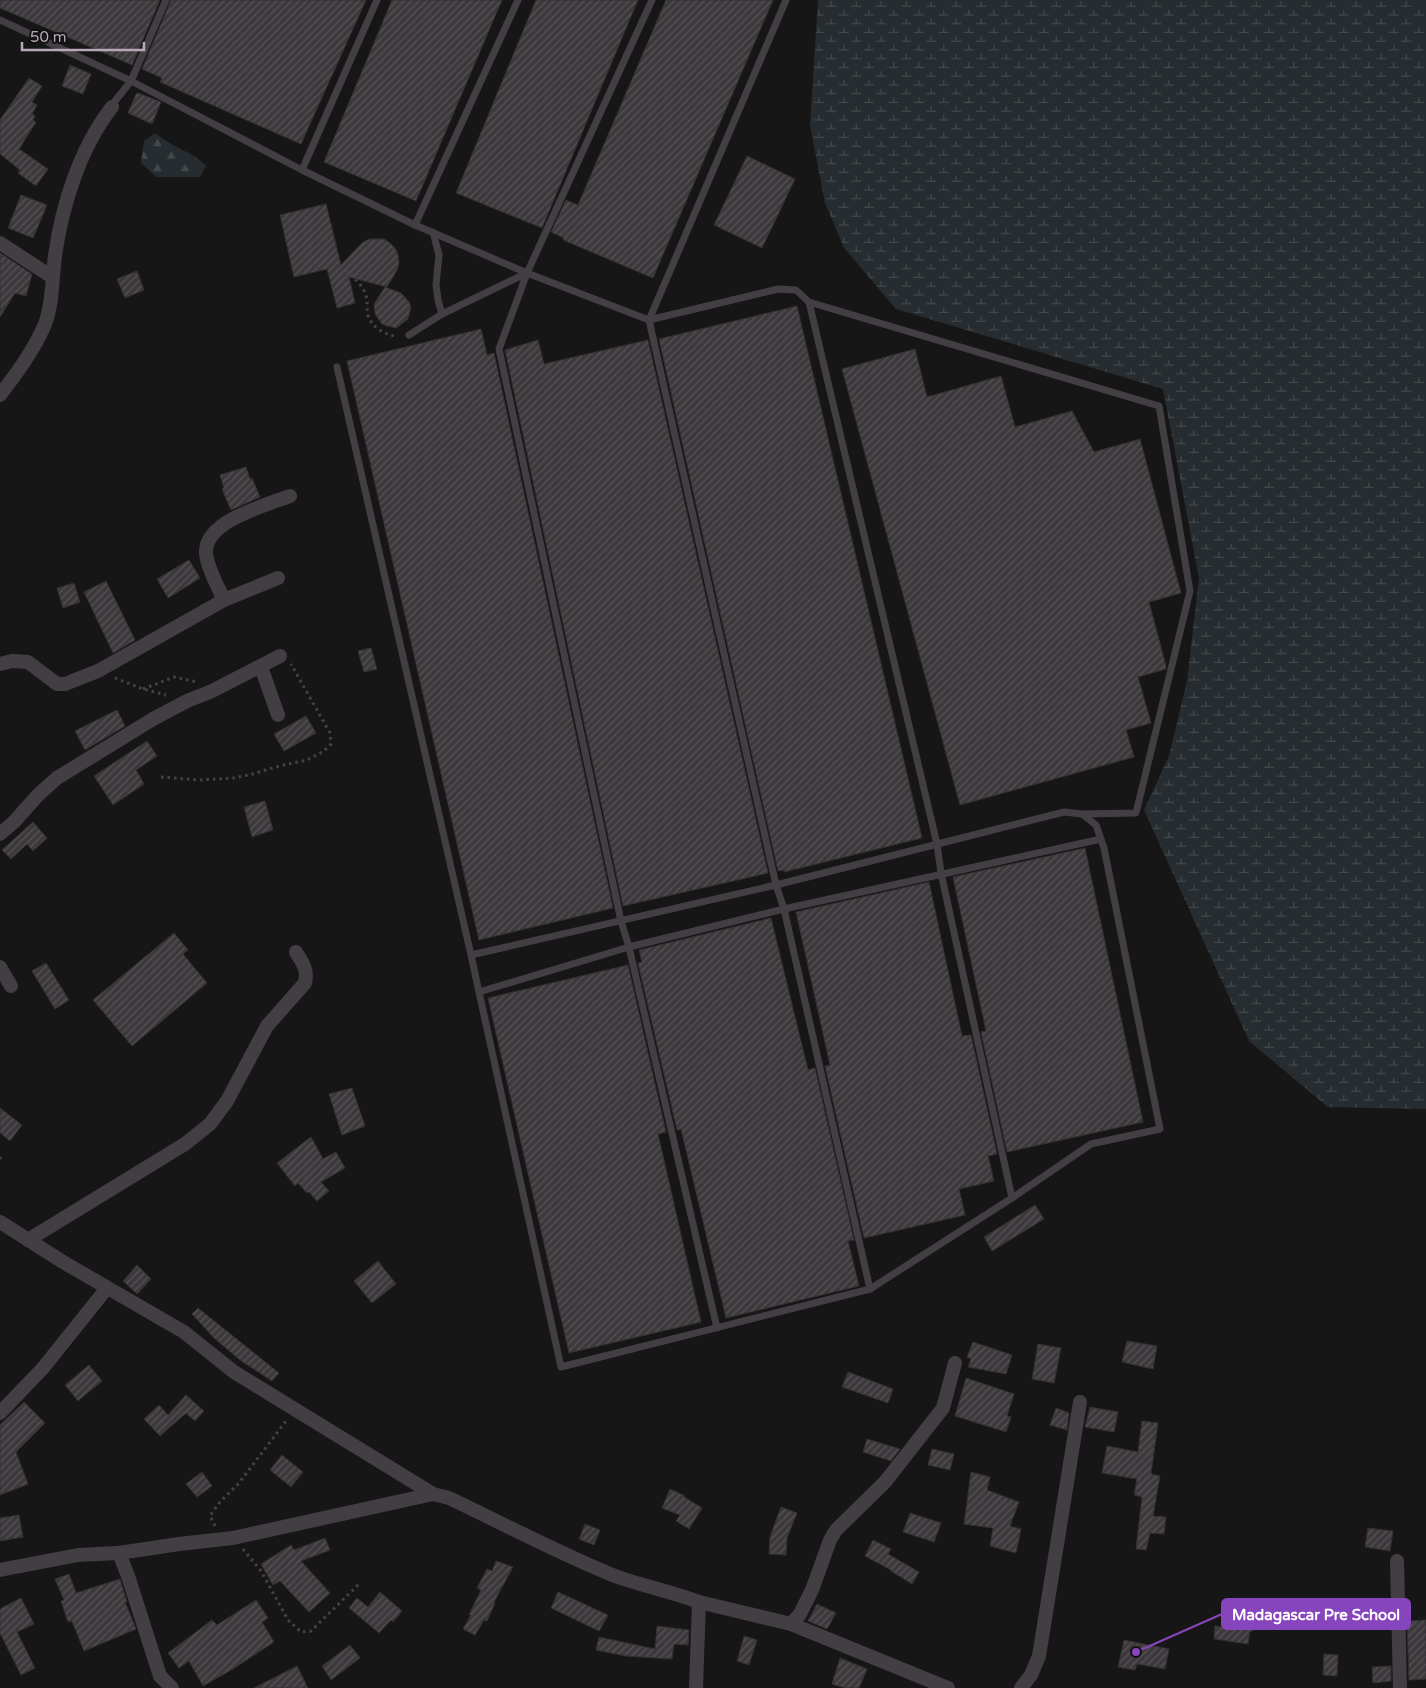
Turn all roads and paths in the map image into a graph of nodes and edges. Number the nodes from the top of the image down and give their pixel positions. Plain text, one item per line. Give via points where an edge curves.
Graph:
1 (166, 0) edge
2 (377, 0) edge
3 (518, 0) edge
4 (652, 0) edge
5 (786, 0) edge
6 (0, 20) edge
7 (131, 80) junction
8 (113, 104) joint
9 (302, 170) junction
10 (415, 225) junction
11 (434, 232) junction
12 (0, 243) edge
13 (341, 266) dead end
14 (527, 273) junction
15 (52, 277) junction
16 (809, 302) junction
17 (442, 314) junction
18 (649, 320) junction
19 (409, 335) joint
20 (337, 367) dead end
21 (0, 395) edge
22 (290, 496) dead end
23 (278, 578) dead end
24 (224, 600) junction
25 (280, 656) joint
26 (0, 664) edge
27 (261, 667) junction
28 (98, 671) junction
29 (143, 689) junction
30 (212, 691) junction
31 (187, 701) junction
32 (278, 715) dead end
33 (161, 777) dead end
34 (1082, 814) junction
35 (0, 834) edge
36 (1101, 839) junction
37 (937, 844) junction
38 (941, 873) junction
39 (776, 885) junction
40 (784, 909) junction
41 (621, 921) junction
42 (629, 947) junction
43 (296, 952) dead end
44 (471, 955) junction
45 (0, 967) edge
46 (11, 986) dead end
47 (479, 992) junction
48 (1012, 1198) junction
49 (0, 1222) edge
50 (28, 1240) junction
51 (107, 1288) junction
52 (870, 1289) junction
53 (717, 1328) junction
54 (956, 1363) dead end
55 (1080, 1402) dead end
56 (0, 1413) edge
57 (433, 1494) junction
58 (119, 1553) junction
59 (1397, 1561) dead end
60 (0, 1570) edge
61 (699, 1602) junction
62 (791, 1624) junction
63 (172, 1688) edge
64 (696, 1688) edge
65 (948, 1688) edge
66 (1022, 1688) edge
67 (1400, 1688) edge

1 - 7 lane
2 - 9 lane
3 - 10 lane
4 - 14 lane
5 - 18 lane
6 - 7 lane
7 - 8 lane
7 - 9 lane
8 - 15 street via 100,122 79,168 58,236
9 - 10 lane
10 - 11 lane
11 - 14 lane
11 - 17 lane via 439,255 436,285
12 - 15 street
13 - 19 path via 362,287 368,299 368,317 380,331 393,336
14 - 17 lane
14 - 18 lane
14 - 41 lane via 499,349
15 - 21 street via 52,297 45,323 30,354
16 - 18 lane via 796,290 778,290
16 - 34 lane via 1159,406 1190,591 1136,813
16 - 37 lane
17 - 19 lane
18 - 39 lane
20 - 44 lane
22 - 24 street via 230,520 213,534 206,549 208,562
23 - 24 street
24 - 28 street
25 - 27 street
25 - 33 path via 288,659 330,732 331,744 307,760 234,778
26 - 28 street via 28,662 58,684
27 - 30 street
27 - 32 street
28 - 29 path
29 - 30 path via 174,677 194,681
29 - 31 path
30 - 31 street
31 - 35 street via 57,778
34 - 36 lane via 1096,825
34 - 37 lane via 1064,812
36 - 38 lane
36 - 48 lane via 1160,1129 1091,1144
37 - 38 lane
37 - 39 lane
38 - 40 lane
38 - 48 lane
39 - 40 lane
39 - 41 lane
40 - 42 lane
40 - 52 lane
41 - 42 lane
41 - 44 lane
42 - 47 lane
42 - 53 lane
43 - 50 street via 305,968 305,983 267,1026 228,1101 210,1124 185,1144
44 - 47 lane
45 - 46 street
47 - 53 lane via 561,1366
48 - 52 lane
49 - 50 street
50 - 51 street
51 - 56 street via 43,1368
51 - 57 street via 184,1332 234,1372
52 - 53 lane
54 - 62 street via 943,1408 885,1482 836,1530 812,1590
55 - 66 street via 1039,1656
57 - 58 street via 233,1538
57 - 61 street via 449,1498 617,1576
58 - 60 street via 78,1555
58 - 63 street via 160,1676
59 - 67 street
61 - 62 street
61 - 64 street
62 - 65 street

